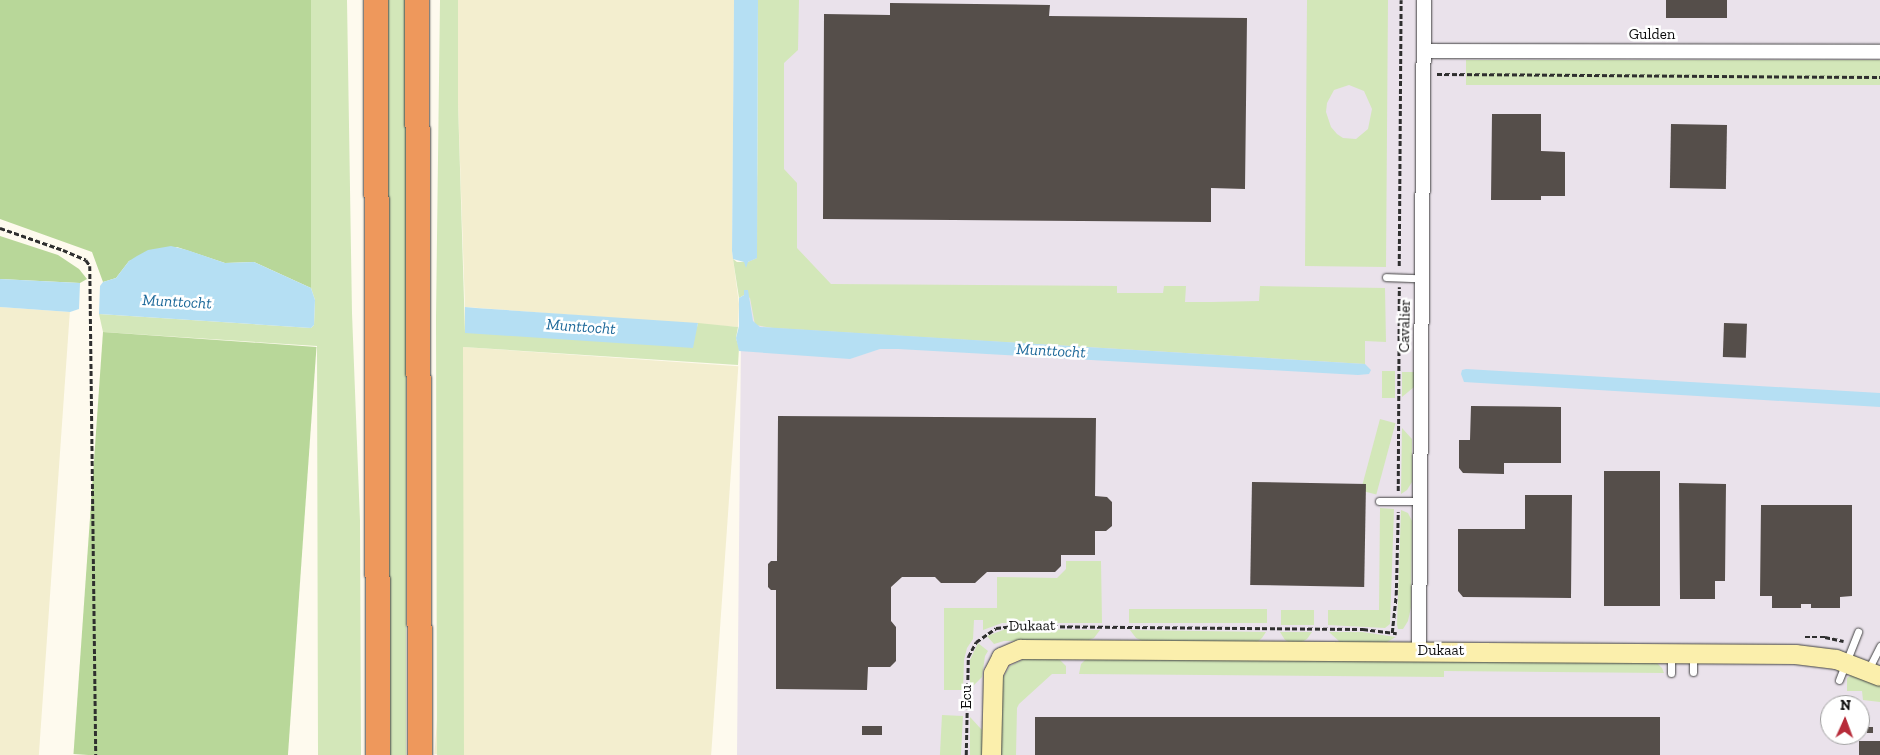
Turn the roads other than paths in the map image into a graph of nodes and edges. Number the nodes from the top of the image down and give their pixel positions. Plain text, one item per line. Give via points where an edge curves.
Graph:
1 (376, 0) edge
2 (417, 0) edge
3 (1424, 0) edge
4 (1424, 51) junction
5 (1880, 52) edge
6 (1386, 277) dead end
7 (1422, 278) junction
8 (1379, 500) dead end
9 (1420, 501) junction
10 (1858, 632) dead end
11 (1880, 646) edge
12 (1420, 652) junction
13 (1671, 653) junction
14 (1693, 654) junction
15 (1001, 657) joint
16 (1846, 662) junction
17 (1692, 672) dead end
18 (1671, 673) dead end
19 (1874, 673) edge
20 (1839, 680) dead end
21 (378, 755) edge
22 (420, 755) edge
23 (991, 755) edge

1 - 21 highway
2 - 22 highway
3 - 4 street, Cavalier
4 - 5 street, Gulden
4 - 7 street, Cavalier
6 - 7 lane
7 - 9 street, Cavalier
8 - 9 lane
9 - 12 street, Cavalier
10 - 16 lane
11 - 19 lane
12 - 13 street, Dukaat
12 - 15 street, Dukaat via 1031,648 1010,651
13 - 14 street, Dukaat
13 - 18 lane
14 - 16 street, Dukaat via 1804,654
14 - 17 lane
15 - 23 street, Ecu via 993,673
16 - 19 street, Dukaat
16 - 20 lane

